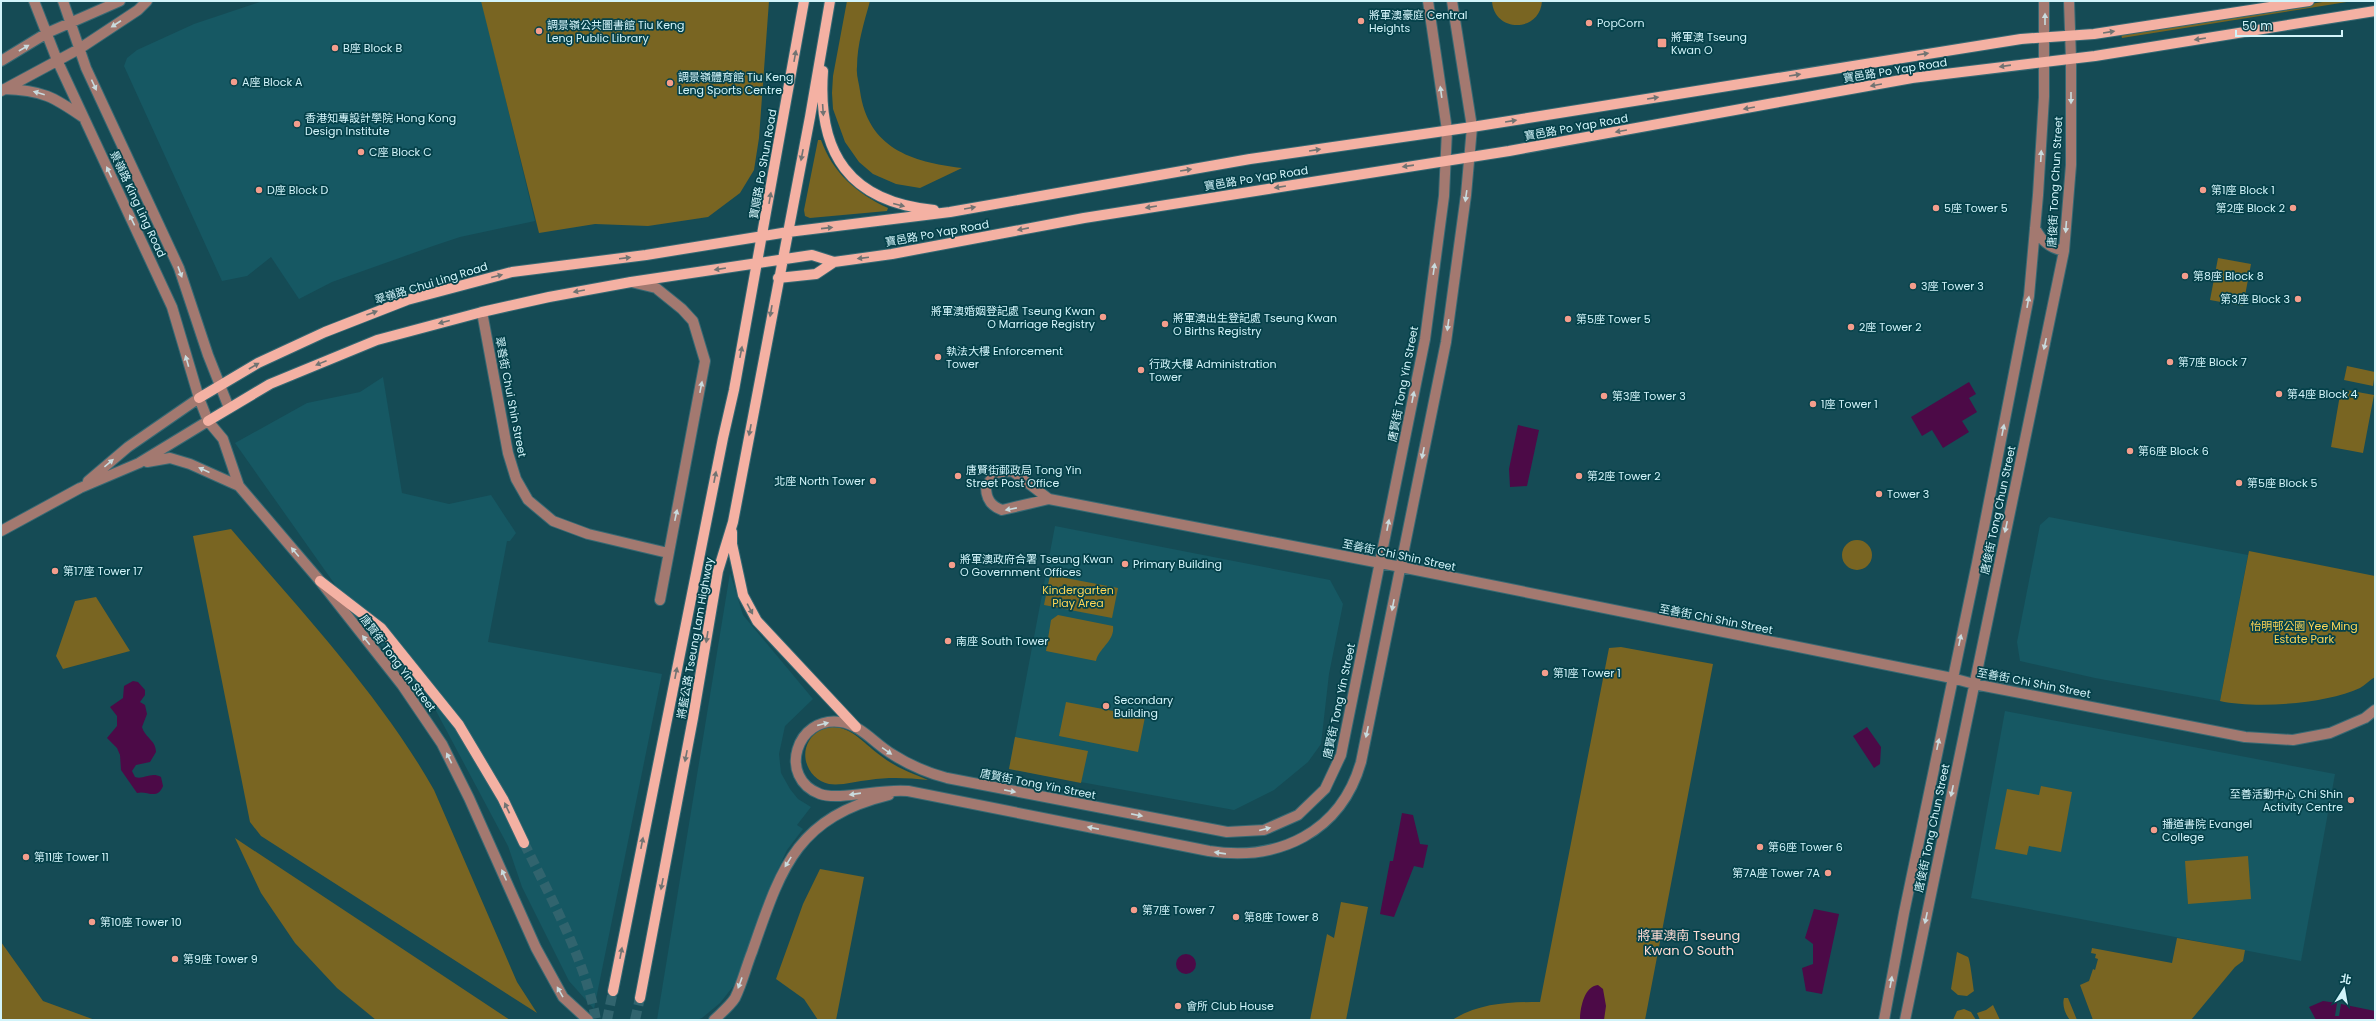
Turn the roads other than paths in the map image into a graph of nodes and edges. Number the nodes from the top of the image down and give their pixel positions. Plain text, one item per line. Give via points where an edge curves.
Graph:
1 (34, 1) edge
2 (63, 1) edge
3 (120, 1) edge
4 (147, 1) edge
5 (804, 1) edge
6 (830, 1) edge
7 (1428, 1) edge
8 (1452, 1) edge
9 (2044, 1) edge
10 (2069, 1) edge
11 (2309, 1) edge
12 (2375, 11) edge
13 (826, 15) junction
14 (70, 22) junction
15 (47, 34) junction
16 (2071, 36) junction
17 (2044, 37) junction
18 (79, 49) junction
19 (2071, 59) junction
20 (57, 60) junction
21 (1, 61) edge
22 (2044, 63) junction
23 (2, 90) edge
24 (85, 119) junction
25 (1472, 127) junction
26 (1447, 130) junction
27 (1470, 157) junction
28 (1447, 161) junction
29 (950, 212) junction
30 (2035, 228) junction
31 (788, 232) junction
32 (763, 236) junction
33 (2064, 251) junction
34 (782, 259) junction
35 (834, 262) junction
36 (758, 263) junction
37 (778, 278) junction
38 (631, 282) junction
39 (482, 312) junction
40 (220, 386) junction
41 (199, 398) junction
42 (229, 408) junction
43 (208, 421) junction
44 (139, 463) junction
45 (239, 486) junction
46 (80, 488) junction
47 (1048, 499) junction
48 (733, 522) junction
49 (1, 531) edge
50 (668, 553) junction
51 (1380, 563) junction
52 (1401, 567) junction
53 (320, 581) junction
54 (660, 600) dead end
55 (1952, 678) junction
56 (1974, 684) junction
57 (2375, 710) edge
58 (856, 727) junction
59 (908, 791) junction
60 (524, 843) tunnel mouth
61 (613, 991) tunnel mouth
62 (640, 998) tunnel mouth
63 (588, 1020) edge
64 (714, 1020) edge
65 (1884, 1020) edge
66 (1905, 1020) edge

1 - 15 street, 景嶺路 King Ling Road
2 - 14 street, 景嶺路 King Ling Road
3 - 14 street
4 -> 18 street via 138,10
32 -> 5 main road, 寶順路 Po Shun Road
6 - 13 main road
26 -> 7 street, 唐賢街 Tong Yin Street
8 - 25 street, 唐賢街 Tong Yin Street
17 -> 9 street, 唐俊街 Tong Chun Street
10 - 16 street, 唐俊街 Tong Chun Street
16 -> 11 main road, 寶邑路 Po Yap Road
12 -> 19 main road, 寶邑路 Po Yap Road
13 -> 29 main road via 822,82 824,116 826,131 837,158 862,187 878,197 914,208
13 -> 31 main road
14 - 15 street
14 - 18 street, 景嶺路 King Ling Road
15 - 20 street, 景嶺路 King Ling Road
21 -> 15 street
16 - 17 main road, 寶邑路 Po Yap Road
16 - 19 street, 唐俊街 Tong Chun Street
17 - 22 street, 唐俊街 Tong Chun Street
25 -> 17 main road, 寶邑路 Po Yap Road
18 - 20 street
18 -> 40 street, 景嶺路 King Ling Road via 179,268
19 - 22 main road, 寶邑路 Po Yap Road
19 -> 33 street, 唐俊街 Tong Chun Street via 2071,165
20 - 23 street
20 - 24 street, 景嶺路 King Ling Road
22 -> 27 main road, 寶邑路 Po Yap Road via 1912,78
30 -> 22 street, 唐俊街 Tong Chun Street
24 -> 23 street via 55,98 44,94 27,90
41 -> 24 street, 景嶺路 King Ling Road via 172,307
25 - 26 main road, 寶邑路 Po Yap Road
25 - 27 street, 唐賢街 Tong Yin Street
26 - 28 street, 唐賢街 Tong Yin Street
29 -> 26 main road, 寶邑路 Po Yap Road via 1250,159
27 - 28 main road, 寶邑路 Po Yap Road
27 -> 52 street, 唐賢街 Tong Yin Street via 1446,342
28 -> 35 main road, 寶邑路 Po Yap Road via 1084,218 892,254
51 -> 28 street, 唐賢街 Tong Yin Street via 1425,339
31 -> 29 main road, 寶邑路 Po Yap Road
30 - 33 street via 2042,241 2054,249
55 -> 30 street, 唐俊街 Tong Chun Street via 2029,296
31 - 32 main road, 翠嶺路 Chui Ling Road
31 - 34 main road, 將藍公路 Tseung Lam Highway
32 - 36 main road, 寶順路 Po Shun Road
40 -> 32 main road, 翠嶺路 Chui Ling Road via 258,364 325,332 407,300 468,283 512,272 646,255
33 -> 56 street, 唐俊街 Tong Chun Street
34 - 35 main road, 寶邑路 Po Yap Road via 812,255
34 - 36 main road, 翠嶺路 Chui Ling Road
34 - 37 main road, 將藍公路 Tseung Lam Highway
35 - 37 main road via 816,274
36 -> 38 main road, 翠嶺路 Chui Ling Road
61 -> 36 main road, 將藍公路 Tseung Lam Highway
37 -> 48 main road, 將藍公路 Tseung Lam Highway
38 -> 39 main road, 翠嶺路 Chui Ling Road
50 -> 38 street via 705,361 693,321 682,309 656,288
39 -> 42 main road, 翠嶺路 Chui Ling Road via 377,340 270,384
39 - 50 street, 翠善街 Chui Shin Street via 508,453 516,478 528,500 553,521 588,534
40 - 41 main road, 翠嶺路 Chui Ling Road
40 - 42 street, 景嶺路 King Ling Road
41 - 43 street, 景嶺路 King Ling Road
46 -> 41 street, 翠嶺路 Chui Ling Road via 128,447
42 - 43 main road, 翠嶺路 Chui Ling Road
43 - 44 street, 翠嶺路 Chui Ling Road
43 - 45 street, 唐賢街 Tong Yin Street via 223,439
45 -> 44 street via 170,458
44 - 46 street, 翠嶺路 Chui Ling Road
53 -> 45 street, 唐賢街 Tong Yin Street
46 - 49 street, 翠嶺路 Chui Ling Road
47 -> 47 street, 至善街 Chi Shin Street via 1002,510 996,508 988,499 986,487 996,473 1012,471
47 - 51 street, 至善街 Chi Shin Street
48 -> 58 main road via 732,544 743,596 756,621
48 -> 62 main road, 將藍公路 Tseung Lam Highway via 718,571
50 - 54 street
51 - 52 street, 至善街 Chi Shin Street
58 -> 51 street, 唐賢街 Tong Yin Street via 907,763 948,778 1227,832 1252,832 1270,828 1287,821 1308,807 1325,789 1337,768
52 - 55 street, 至善街 Chi Shin Street
52 -> 59 street, 唐賢街 Tong Yin Street via 1357,776 1333,814 1297,841 1269,851 1224,854
60 -> 53 main road via 502,799 458,725 381,628
63 -> 53 street, 唐賢街 Tong Yin Street via 563,997 536,948 442,744 402,686
55 - 56 street, 至善街 Chi Shin Street
65 -> 55 street, 唐俊街 Tong Chun Street
56 - 57 street, 至善街 Chi Shin Street via 2245,737 2293,740 2330,733 2365,718
56 -> 66 street, 唐俊街 Tong Chun Street
59 -> 58 street, 唐賢街 Tong Yin Street via 887,790 829,796 816,792 803,782 796,768 796,752 802,737 820,724 833,722
59 -> 64 street, 唐賢街 Tong Yin Street via 874,798 848,808 823,823 804,840 788,861 775,887 734,999

